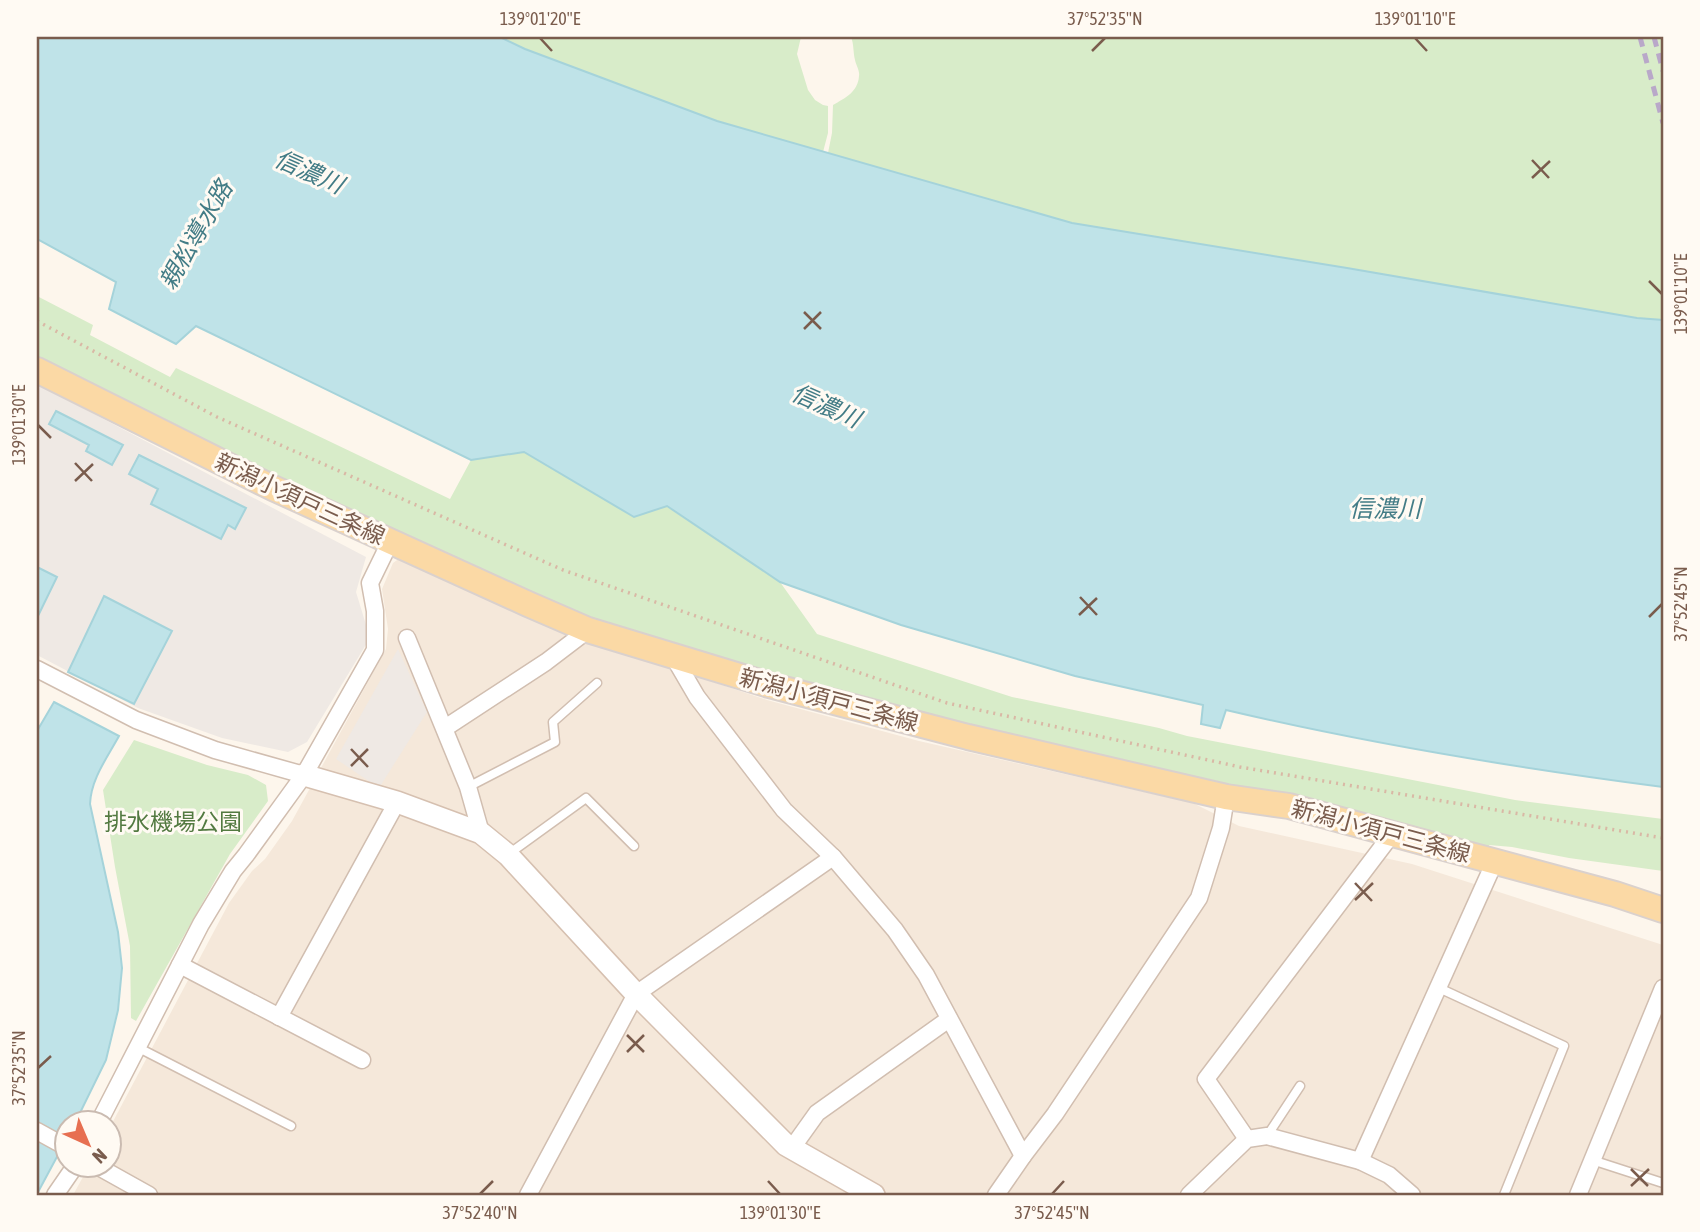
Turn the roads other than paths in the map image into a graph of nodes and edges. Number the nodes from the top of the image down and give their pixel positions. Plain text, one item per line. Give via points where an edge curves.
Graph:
1 (37, 370) edge
2 (390, 542) junction
3 (589, 629) junction
4 (407, 638) dead end
5 (674, 656) junction
6 (37, 669) edge
7 (597, 683) dead end
8 (445, 728) junction
9 (304, 775) junction
10 (468, 787) junction
11 (1226, 797) junction
12 (397, 802) junction
13 (481, 833) junction
14 (1392, 834) junction
15 (634, 846) dead end
16 (508, 855) junction
17 (834, 858) junction
18 (1495, 861) junction
19 (1663, 910) edge
20 (180, 965) junction
21 (1439, 988) junction
22 (1663, 988) edge
23 (636, 993) junction
24 (279, 1017) junction
25 (949, 1018) junction
26 (136, 1047) junction
27 (362, 1060) dead end
28 (1300, 1086) dead end
29 (105, 1110) edge
30 (291, 1126) dead end
31 (1266, 1136) junction
32 (1247, 1139) junction
33 (792, 1148) junction
34 (1023, 1156) junction
35 (1592, 1160) junction
36 (1360, 1161) junction
37 (66, 1180) edge
38 (122, 1180) edge
39 (1663, 1183) edge
40 (870, 1194) edge
41 (56, 1195) edge
42 (149, 1195) edge
43 (528, 1195) edge
44 (996, 1195) edge
45 (1189, 1195) edge
46 (1412, 1195) edge
47 (1504, 1195) edge
48 (1578, 1195) edge

1 - 2 main road, 新潟小須戸三条線
2 - 3 main road, 新潟小須戸三条線
2 - 9 street via 370,583 375,650
3 - 5 main road, 新潟小須戸三条線
3 - 8 street
4 - 8 street
5 - 11 main road, 新潟小須戸三条線 via 955,734
5 - 17 street via 697,697 784,810
6 - 9 street via 135,720 215,750
7 - 10 lane via 554,722 555,742
8 - 10 street
9 - 12 street
9 - 20 street via 233,871
10 - 13 street
11 - 14 main road, 新潟小須戸三条線 via 1289,806
11 - 34 street via 1199,898
12 - 13 street
12 - 24 street
13 - 16 street
14 - 18 main road, 新潟小須戸三条線
14 - 32 street via 1206,1079
15 - 16 lane via 586,798
16 - 23 street
17 - 23 street
17 - 25 street via 895,930
18 - 19 main road, 新潟小須戸三条線
18 - 21 street
20 - 24 street
20 - 26 street
21 - 36 street
21 - 47 lane via 1564,1046
22 - 35 street
23 - 33 street
23 - 43 street
24 - 27 street
25 - 33 street via 817,1113
25 - 34 street
26 - 29 street
26 - 30 lane
28 - 31 lane
31 - 32 street
31 - 36 street
32 - 45 street
33 - 40 street
34 - 44 street
35 - 39 lane
35 - 48 street
36 - 46 street via 1389,1175
37 - 41 street
38 - 42 street

